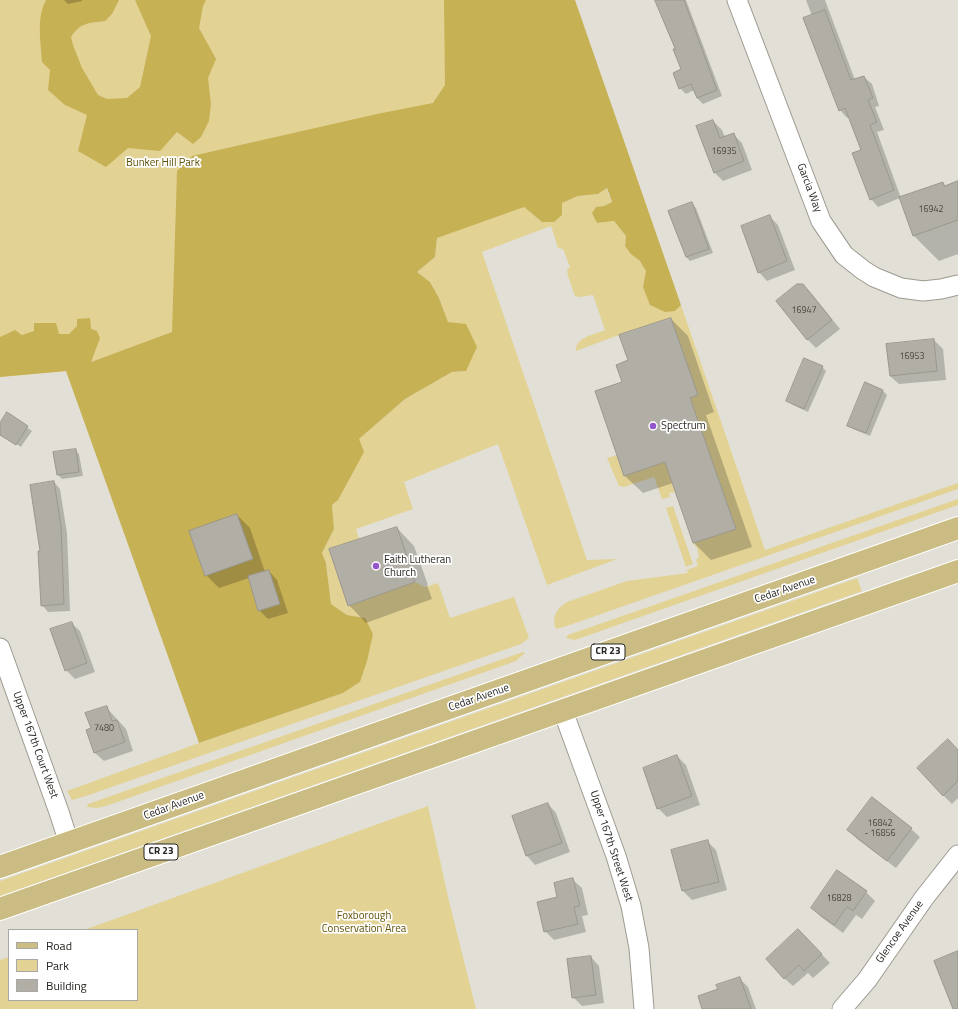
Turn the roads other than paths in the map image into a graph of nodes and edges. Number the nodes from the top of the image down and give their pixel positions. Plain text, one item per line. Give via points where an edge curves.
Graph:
1 (737, 0) edge
2 (958, 285) edge
3 (958, 528) edge
4 (958, 571) edge
5 (0, 648) edge
6 (564, 711) junction
7 (69, 843) junction
8 (958, 855) edge
9 (0, 867) edge
10 (952, 875) edge
11 (0, 909) edge
12 (644, 1009) edge
13 (842, 1009) edge

1 - 2 street, Garcia Way via 821,221 844,255 874,277 901,288 923,291 941,290
3 - 7 main road, Cedar Avenue / CR 23
4 - 6 main road, CR 23
5 - 7 street, Upper 167th Court West
6 - 11 main road, CR 23
6 - 12 street, Upper 167th Street West via 616,856 631,906 639,948
7 - 9 main road, Cedar Avenue / CR 23
8 - 10 street, Glencoe Avenue
10 - 13 street, Glencoe Avenue via 924,898 867,980

